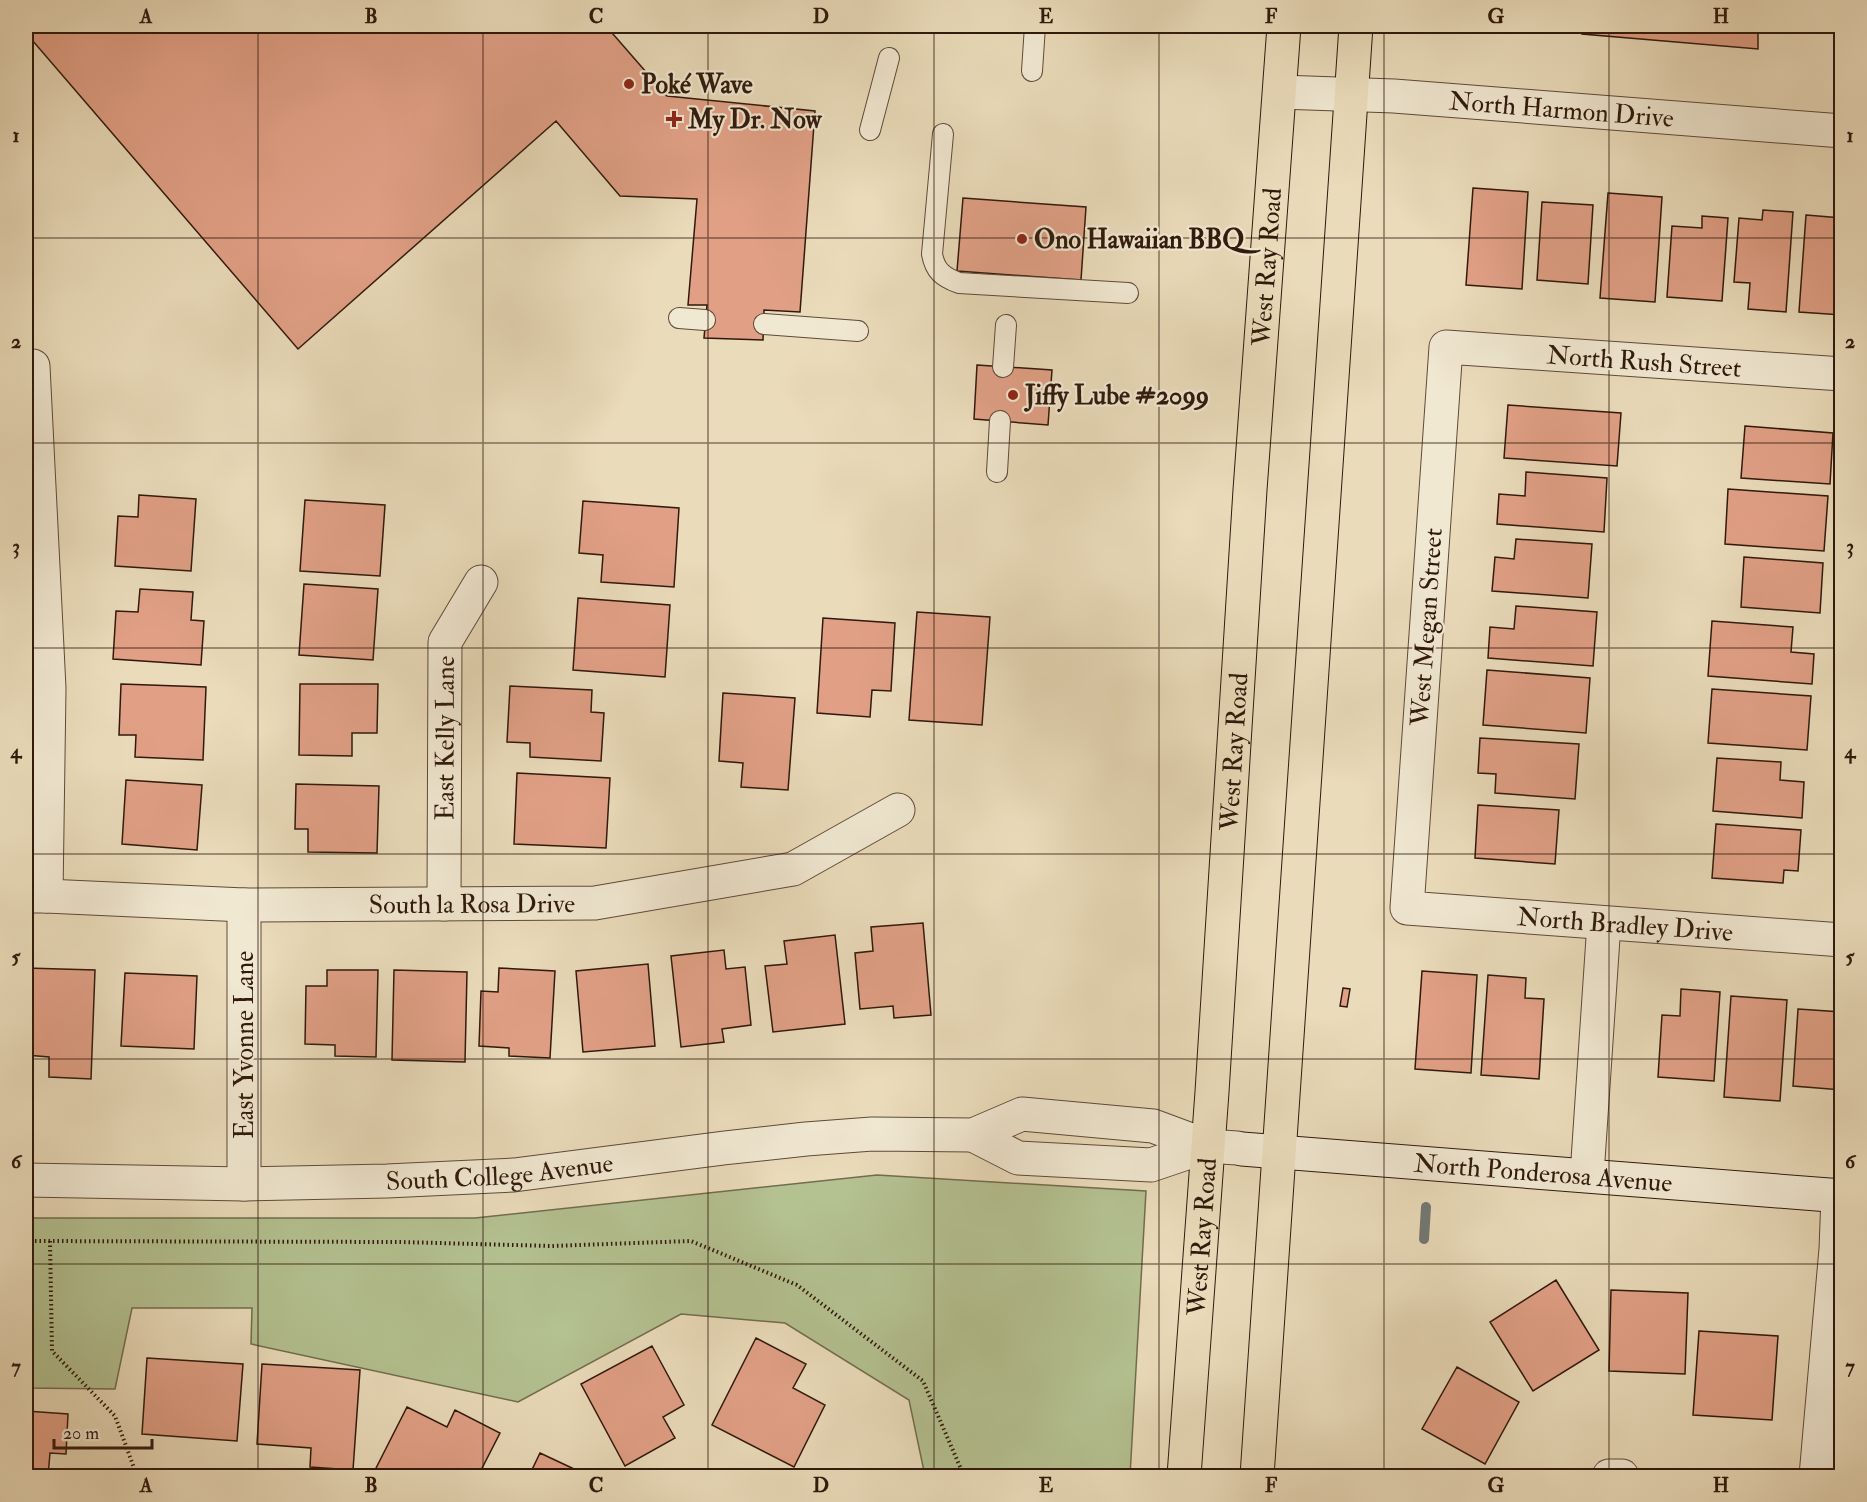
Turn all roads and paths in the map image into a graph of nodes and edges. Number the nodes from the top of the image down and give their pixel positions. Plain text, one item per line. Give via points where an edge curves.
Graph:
1 (1035, 26) edge
2 (1284, 26) edge
3 (1356, 26) edge
4 (889, 58) dead end
5 (1032, 71) dead end
6 (1280, 92) junction
7 (1352, 93) junction
8 (870, 130) dead end
9 (1842, 131) edge
10 (942, 134) dead end
11 (1128, 292) dead end
12 (679, 318) dead end
13 (705, 320) dead end
14 (764, 324) dead end
15 (1006, 325) dead end
16 (858, 331) dead end
17 (1446, 347) joint
18 (33, 366) dead end
19 (1004, 367) dead end
20 (1842, 374) edge
21 (1000, 421) dead end
22 (997, 472) dead end
23 (481, 582) dead end
24 (898, 810) dead end
25 (36, 896) edge
26 (444, 904) junction
27 (244, 905) junction
28 (1407, 908) joint
29 (1604, 923) junction
30 (1842, 940) edge
31 (973, 1135) junction
32 (1207, 1146) junction
33 (1242, 1149) joint
34 (1279, 1152) junction
35 (1587, 1175) junction
36 (26, 1180) edge
37 (244, 1184) junction
38 (1840, 1196) edge
39 (50, 1240) junction
40 (26, 1241) edge
41 (137, 1476) edge
42 (964, 1476) edge
43 (1184, 1476) edge
44 (1257, 1476) edge
45 (1816, 1476) edge

1 - 5 lane
2 - 6 main road, West Ray Road
3 - 7 main road
4 - 8 lane
6 - 7 street, North Harmon Drive
6 - 32 main road, West Ray Road
7 - 9 street, North Harmon Drive
7 - 34 main road
10 - 11 lane via 932,254 938,272 959,283
12 - 13 lane
14 - 16 lane
15 - 19 lane
17 - 20 street, North Rush Street
17 - 28 street, West Megan Street
18 - 25 street via 49,688
21 - 22 lane
23 - 26 street, East Kelly Lane via 445,642
24 - 26 street, South la Rosa Drive via 793,869 595,903
25 - 27 street, South la Rosa Drive
26 - 27 street, South la Rosa Drive
27 - 37 street, East Yvonne Lane
28 - 29 street, North Bradley Drive
29 - 30 street, North Bradley Drive
29 - 35 street
31 - 32 street, South College Avenue via 1022,1114 1153,1126
31 - 32 street, South College Avenue via 1018,1158 1151,1165
31 - 37 street, South College Avenue via 872,1134 806,1139 514,1175
32 - 33 street, South College Avenue
32 - 43 main road, West Ray Road
33 - 34 street, North Ponderosa Avenue
34 - 35 street, North Ponderosa Avenue
34 - 44 main road
35 - 38 street, North Ponderosa Avenue
36 - 37 street, South College Avenue
38 - 45 street
39 - 40 path
39 - 41 path via 52,1351 115,1416
39 - 42 path via 551,1246 691,1241 797,1284 923,1381

